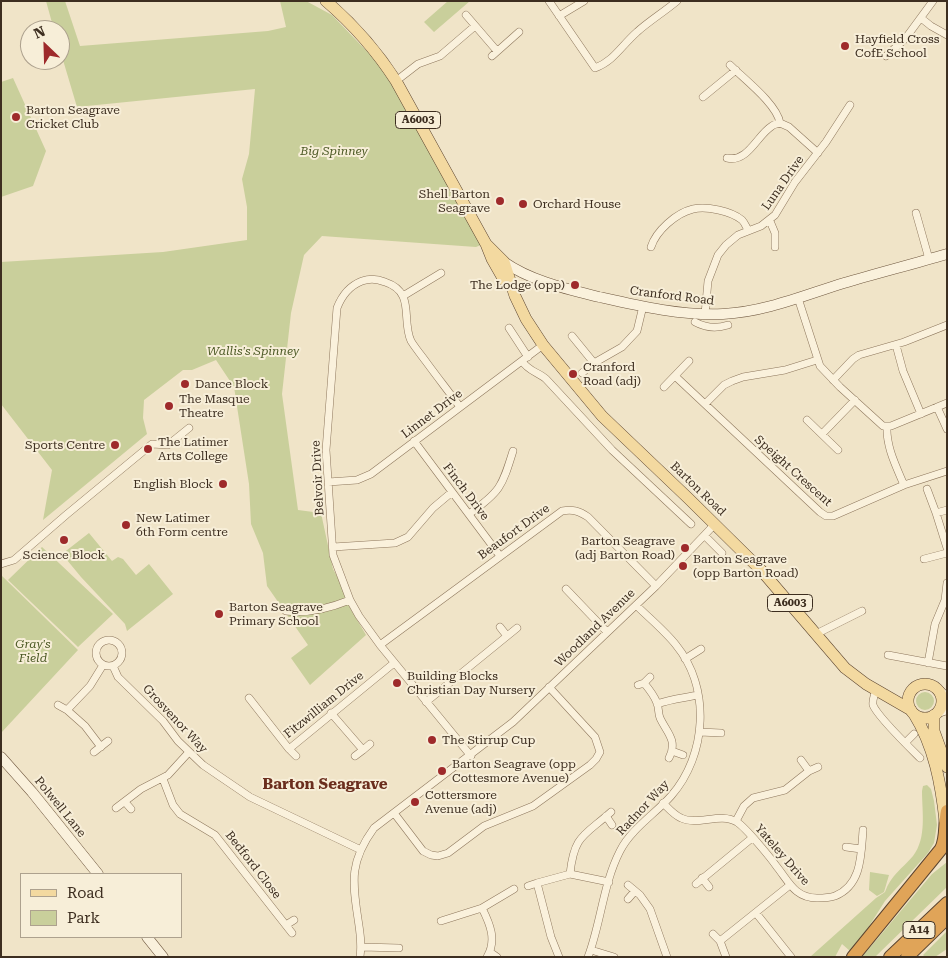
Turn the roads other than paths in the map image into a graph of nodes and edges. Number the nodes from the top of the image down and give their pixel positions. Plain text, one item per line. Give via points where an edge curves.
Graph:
1 (326, 1) edge
2 (549, 1) edge
3 (584, 1) edge
4 (678, 1) edge
5 (933, 1) edge
6 (466, 14) dead end
7 (559, 16) junction
8 (921, 18) junction
9 (475, 26) junction
10 (519, 32) dead end
11 (947, 35) edge
12 (886, 56) dead end
13 (730, 64) dead end
14 (736, 70) junction
15 (396, 81) junction
16 (703, 97) dead end
17 (850, 105) dead end
18 (780, 123) junction
19 (818, 153) junction
20 (727, 158) dead end
21 (916, 213) dead end
22 (770, 221) junction
23 (748, 230) junction
24 (651, 247) dead end
25 (775, 247) dead end
26 (947, 254) edge
27 (929, 259) junction
28 (506, 268) junction
29 (441, 273) dead end
30 (403, 296) junction
31 (798, 298) junction
32 (643, 306) junction
33 (708, 314) junction
34 (695, 322) dead end
35 (728, 325) dead end
36 (509, 328) dead end
37 (711, 328) junction
38 (946, 328) edge
39 (572, 336) dead end
40 (543, 345) junction
41 (896, 345) junction
42 (525, 359) junction
43 (817, 360) junction
44 (689, 361) dead end
45 (594, 363) junction
46 (582, 373) dead end
47 (675, 376) junction
48 (833, 380) junction
49 (664, 387) dead end
50 (855, 400) junction
51 (947, 403) edge
52 (705, 404) junction
53 (460, 407) junction
54 (937, 407) junction
55 (921, 414) junction
56 (807, 420) dead end
57 (887, 426) junction
58 (189, 428) dead end
59 (947, 429) edge
60 (822, 434) junction
61 (414, 441) junction
62 (838, 450) dead end
63 (512, 451) dead end
64 (947, 471) edge
65 (328, 482) junction
66 (904, 484) junction
67 (927, 489) dead end
68 (452, 492) junction
69 (947, 510) edge
70 (936, 513) junction
71 (469, 514) junction
72 (691, 524) dead end
73 (715, 524) junction
74 (705, 536) junction
75 (333, 547) junction
76 (947, 548) edge
77 (722, 553) dead end
78 (947, 553) edge
79 (500, 556) junction
80 (924, 560) dead end
81 (1, 564) edge
82 (947, 583) edge
83 (656, 586) junction
84 (566, 589) dead end
85 (350, 600) junction
86 (636, 605) junction
87 (286, 611) dead end
88 (862, 611) dead end
89 (944, 613) edge
90 (500, 627) dead end
91 (517, 628) dead end
92 (607, 632) junction
93 (816, 634) junction
94 (507, 636) junction
95 (380, 645) junction
96 (702, 648) dead end
97 (888, 655) dead end
98 (685, 659) junction
99 (928, 662) junction
100 (394, 663) junction
101 (103, 665) junction
102 (113, 666) junction
103 (947, 666) edge
104 (650, 676) dead end
105 (918, 686) junction
106 (549, 687) junction
107 (880, 691) junction
108 (698, 695) junction
109 (943, 695) edge
110 (249, 698) dead end
111 (426, 702) junction
112 (657, 704) junction
113 (58, 705) dead end
114 (66, 710) junction
115 (913, 712) junction
116 (940, 712) edge
117 (331, 713) junction
118 (700, 732) junction
119 (721, 733) dead end
120 (914, 734) dead end
121 (108, 741) dead end
122 (906, 743) junction
123 (370, 744) dead end
124 (101, 747) junction
125 (289, 748) junction
126 (362, 750) junction
127 (94, 752) dead end
128 (189, 752) junction
129 (683, 755) dead end
130 (296, 756) dead end
131 (355, 756) dead end
132 (471, 756) junction
133 (1, 758) edge
134 (920, 758) dead end
135 (801, 760) dead end
136 (818, 767) dead end
137 (947, 767) edge
138 (809, 771) junction
139 (163, 779) junction
140 (125, 802) junction
141 (663, 803) junction
142 (116, 808) dead end
143 (131, 810) dead end
144 (394, 813) junction
145 (946, 816) edge
146 (736, 821) junction
147 (612, 825) dead end
148 (863, 830) dead end
149 (946, 835) edge
150 (752, 838) junction
151 (846, 847) dead end
152 (861, 849) junction
153 (361, 850) junction
154 (97, 873) edge
155 (570, 874) junction
156 (702, 878) junction
157 (609, 882) junction
158 (537, 883) junction
159 (696, 884) dead end
160 (790, 885) junction
161 (528, 886) dead end
162 (628, 886) dead end
163 (709, 887) dead end
164 (514, 889) dead end
165 (635, 892) junction
166 (628, 899) dead end
167 (947, 902) edge
168 (482, 908) junction
169 (756, 913) junction
170 (947, 918) edge
171 (294, 920) dead end
172 (441, 921) dead end
173 (286, 925) junction
174 (292, 933) dead end
175 (713, 934) dead end
176 (148, 938) edge
177 (720, 941) junction
178 (362, 947) junction
179 (399, 948) dead end
180 (589, 953) edge
181 (489, 954) edge
182 (163, 957) edge
183 (360, 957) edge
184 (497, 957) edge
185 (559, 957) edge
186 (614, 957) edge
187 (668, 957) edge
188 (726, 957) edge
189 (791, 957) edge
190 (853, 957) edge
191 (890, 957) edge
192 (907, 957) edge

1 - 15 main road, Barton Road / A6003 via 354,25
2 - 7 street
3 - 7 street
4 - 7 street via 636,33 616,56 595,68
5 - 8 street
6 - 9 street
8 - 11 street
8 - 12 street
9 - 10 street via 494,53
9 - 15 street via 440,56 418,64
13 - 14 street
14 - 16 street
14 - 18 street via 773,107
15 - 28 main road, Barton Road / A6003 via 486,244
17 - 19 street, Luna Drive
18 - 19 street
18 - 20 street via 772,126 741,157
19 - 22 street, Luna Drive
21 - 27 street
22 - 23 street, Luna Drive
22 - 25 street via 776,233
23 - 24 street via 741,220 718,210 694,209 683,213 662,230
23 - 33 street, Luna Drive via 726,244 718,255 708,281
26 - 27 street, Cranford Road
27 - 31 street, Cranford Road
28 - 32 street, Cranford Road via 556,286
28 - 40 main road, Barton Road / A6003 via 510,292
29 - 30 street
30 - 53 street via 411,341
30 - 65 street, Belvoir Drive via 393,286 372,279 357,283 340,300 327,428
31 - 33 street, Cranford Road via 752,310
31 - 43 street
32 - 33 street, Cranford Road
32 - 45 street via 637,331 622,347
33 - 37 street, Luna Drive
34 - 37 street
35 - 37 street
36 - 42 street
38 - 41 street
39 - 45 street
40 - 42 street, Linnet Drive
40 - 73 main road, Barton Road / A6003 via 602,416
41 - 48 street via 859,355
41 - 55 street
42 - 53 street, Linnet Drive
42 - 72 street via 526,368 546,379 612,450
43 - 48 street
43 - 52 street via 732,380
44 - 47 street
45 - 46 street
47 - 49 street
47 - 52 street, Speight Crescent
48 - 50 street
50 - 57 street
50 - 60 street
51 - 54 street
52 - 66 street, Speight Crescent via 826,516 833,516
53 - 61 street, Linnet Drive
54 - 55 street
54 - 59 street
55 - 57 street
56 - 60 street
57 - 66 street via 887,442
58 - 81 street via 168,445 152,444 14,560
60 - 62 street
61 - 65 street, Linnet Drive via 364,478
61 - 68 street, Finch Drive
63 - 71 street via 498,491
64 - 66 street, Speight Crescent
65 - 75 street, Belvoir Drive
67 - 70 street
68 - 71 street, Finch Drive
68 - 75 street via 408,537 395,543
69 - 70 street
70 - 76 street
71 - 79 street, Finch Drive
73 - 74 street, Woodland Avenue
73 - 93 main road, Barton Road / A6003 via 761,570
74 - 77 street
74 - 83 street, Woodland Avenue
75 - 85 street, Belvoir Drive
78 - 80 street
79 - 83 street, Beaufort Drive via 562,511 572,509 588,517
79 - 95 street, Beaufort Drive
82 - 89 street
83 - 86 street, Woodland Avenue
84 - 92 street
85 - 87 street via 303,612
85 - 95 street, Belvoir Drive
86 - 92 street, Woodland Avenue
86 - 98 street, Radnor Way via 676,645
88 - 93 street
89 - 99 street via 934,624
90 - 94 street
91 - 94 street
92 - 106 street, Woodland Avenue
93 - 107 main road, Barton Road / A6003 via 850,672
94 - 111 street
95 - 100 street, Belvoir Drive
96 - 98 street
97 - 99 street
98 - 108 street, Radnor Way
99 - 103 street
100 - 111 street, Belvoir Drive
100 - 117 street, Fitzwilliam Drive
101 - 102 street
101 - 102 street via 97,660 97,648 102,642 112,640 119,644 122,652 120,661
101 - 114 street via 90,686
102 - 128 street, Grosvenor Way via 118,677
104 - 112 street via 641,684
105 - 107 main road via 908,691
105 - 109 main road via 930,685
105 - 115 main road via 910,694
106 - 132 street, Woodland Avenue
106 - 144 street via 595,737 600,752 590,765 533,806 490,823 448,853 438,856 423,851
107 - 115 main road, Barton Road / A6003
107 - 122 street via 873,699 874,706
108 - 112 street
108 - 118 street, Radnor Way
109 - 116 main road
110 - 125 street, Fitzwilliam Drive via 257,702
111 - 132 street, Belvoir Drive
112 - 129 street via 672,740 671,754
113 - 114 street
114 - 124 street via 85,726
115 - 116 main road via 924,718
115 - 145 main road via 923,728 936,767
116 - 137 main road via 934,731
117 - 125 street, Fitzwilliam Drive
117 - 126 street
118 - 119 street
118 - 141 street, Radnor Way via 690,770
120 - 122 street
121 - 124 street
122 - 134 street
123 - 126 street
124 - 127 street
125 - 130 street
126 - 131 street
128 - 139 street
128 - 153 street, Grosvenor Way via 250,797
132 - 144 street, Woodland Avenue
133 - 154 street, Polwell Lane
135 - 138 street
136 - 138 street
138 - 146 street via 786,790 752,798
139 - 140 street via 141,789
139 - 173 street, Bedford Close via 180,814 215,835
140 - 142 street
140 - 143 street
141 - 146 street via 686,820
141 - 157 street, Radnor Way via 620,850
144 - 153 street, Woodland Avenue via 374,828
145 - 149 highway
146 - 150 street, Yateley Drive
147 - 155 street via 608,814 577,844 572,854
148 - 152 street, Yateley Drive
149 - 190 highway via 939,853
150 - 156 street
150 - 160 street, Yateley Drive
151 - 152 street
152 - 160 street, Yateley Drive via 859,871 852,884 840,894 830,898 810,898
153 - 178 street, Woodland Avenue via 353,886
155 - 157 street
155 - 158 street
156 - 159 street
156 - 163 street
157 - 180 street, Radnor Way
158 - 161 street
158 - 185 street via 550,937
160 - 169 street
162 - 165 street
164 - 168 street
165 - 166 street
165 - 187 street via 650,909
167 - 191 highway, A14
168 - 172 street
168 - 181 street via 492,933
169 - 177 street
169 - 189 street
170 - 192 highway, A14
171 - 173 street
173 - 174 street, Bedford Close
175 - 177 street
176 - 182 street
177 - 188 street
178 - 179 street
178 - 183 street, Woodland Avenue
180 - 186 street
181 - 184 street

